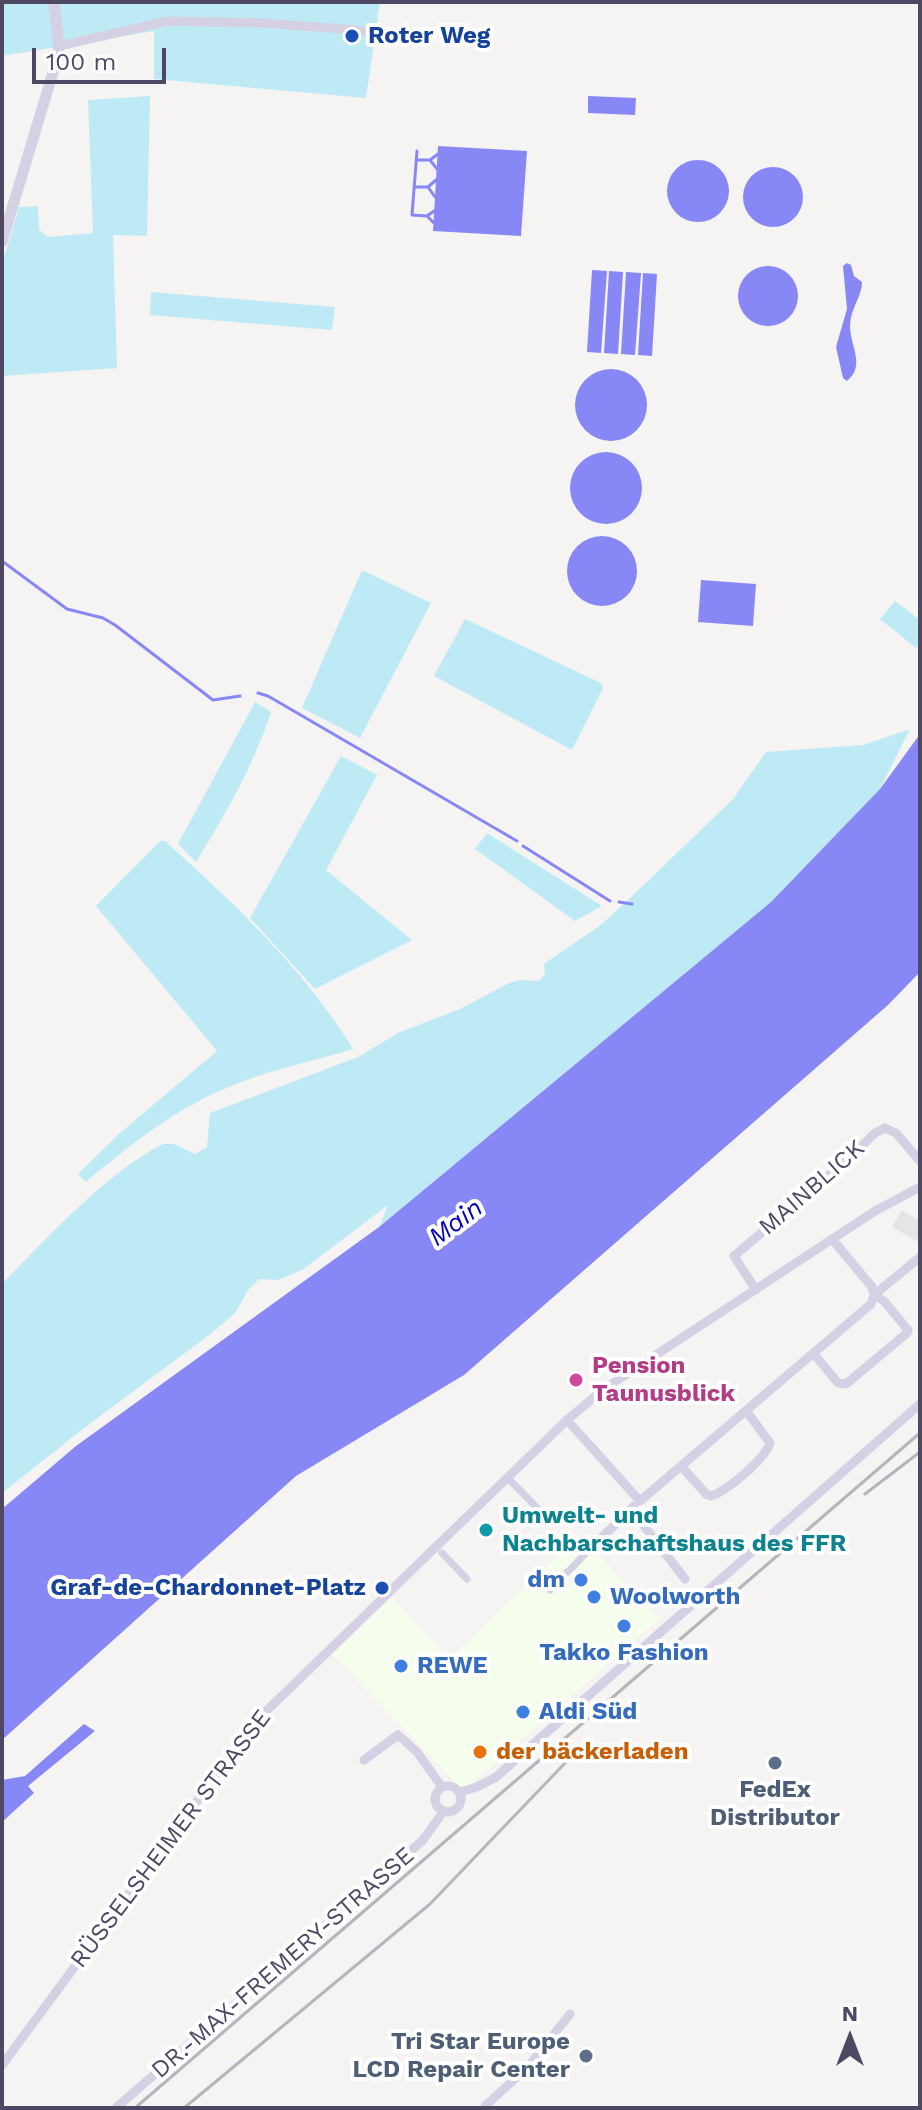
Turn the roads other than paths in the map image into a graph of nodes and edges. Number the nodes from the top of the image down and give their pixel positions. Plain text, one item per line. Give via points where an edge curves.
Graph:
1 (54, 2) edge
2 (374, 34) dead end
3 (59, 46) junction
4 (2, 242) edge
5 (920, 1161) edge
6 (920, 1187) edge
7 (907, 1194) junction
8 (920, 1201) edge
9 (832, 1239) junction
10 (920, 1257) edge
11 (756, 1290) junction
12 (874, 1295) junction
13 (814, 1354) junction
14 (920, 1404) edge
15 (747, 1412) junction
16 (567, 1420) junction
17 (682, 1467) junction
18 (508, 1478) junction
19 (640, 1501) junction
20 (631, 1509) junction
21 (539, 1510) dead end
22 (589, 1550) joint
23 (442, 1553) dead end
24 (467, 1579) dead end
25 (685, 1579) dead end
26 (550, 1590) dead end
27 (364, 1760) dead end
28 (442, 1787) junction
29 (460, 1792) junction
30 (443, 1812) junction
31 (570, 2014) dead end
32 (2, 2065) edge
33 (485, 2107) edge
34 (116, 2108) edge

1 - 3 street
2 - 3 street via 264,23 168,21
3 - 4 street
5 - 11 street, MAINBLICK via 892,1130 875,1133 734,1256
6 - 7 street, RÜSSELSHEIMER STRASSE
7 - 8 street
7 - 9 street, RÜSSELSHEIMER STRASSE
9 - 11 street, RÜSSELSHEIMER STRASSE
9 - 12 street
10 - 12 street
11 - 16 street, RÜSSELSHEIMER STRASSE via 604,1389
12 - 13 street via 871,1304
12 - 13 street via 907,1333 846,1384 838,1383
13 - 15 street
14 - 29 street via 496,1777
15 - 17 street
15 - 17 street via 770,1443 746,1471 711,1496
16 - 18 street, RÜSSELSHEIMER STRASSE
16 - 19 street
17 - 19 street
18 - 21 street
18 - 32 street, RÜSSELSHEIMER STRASSE via 257,1720
19 - 20 street
20 - 22 street
20 - 25 street
22 - 26 street
23 - 24 street
27 - 28 street via 398,1735
28 - 29 street
28 - 30 street via 435,1800
29 - 30 street via 459,1808
30 - 34 street, DR.-MAX-FREMERY-STRASSE via 414,1848
31 - 33 street via 527,2068

